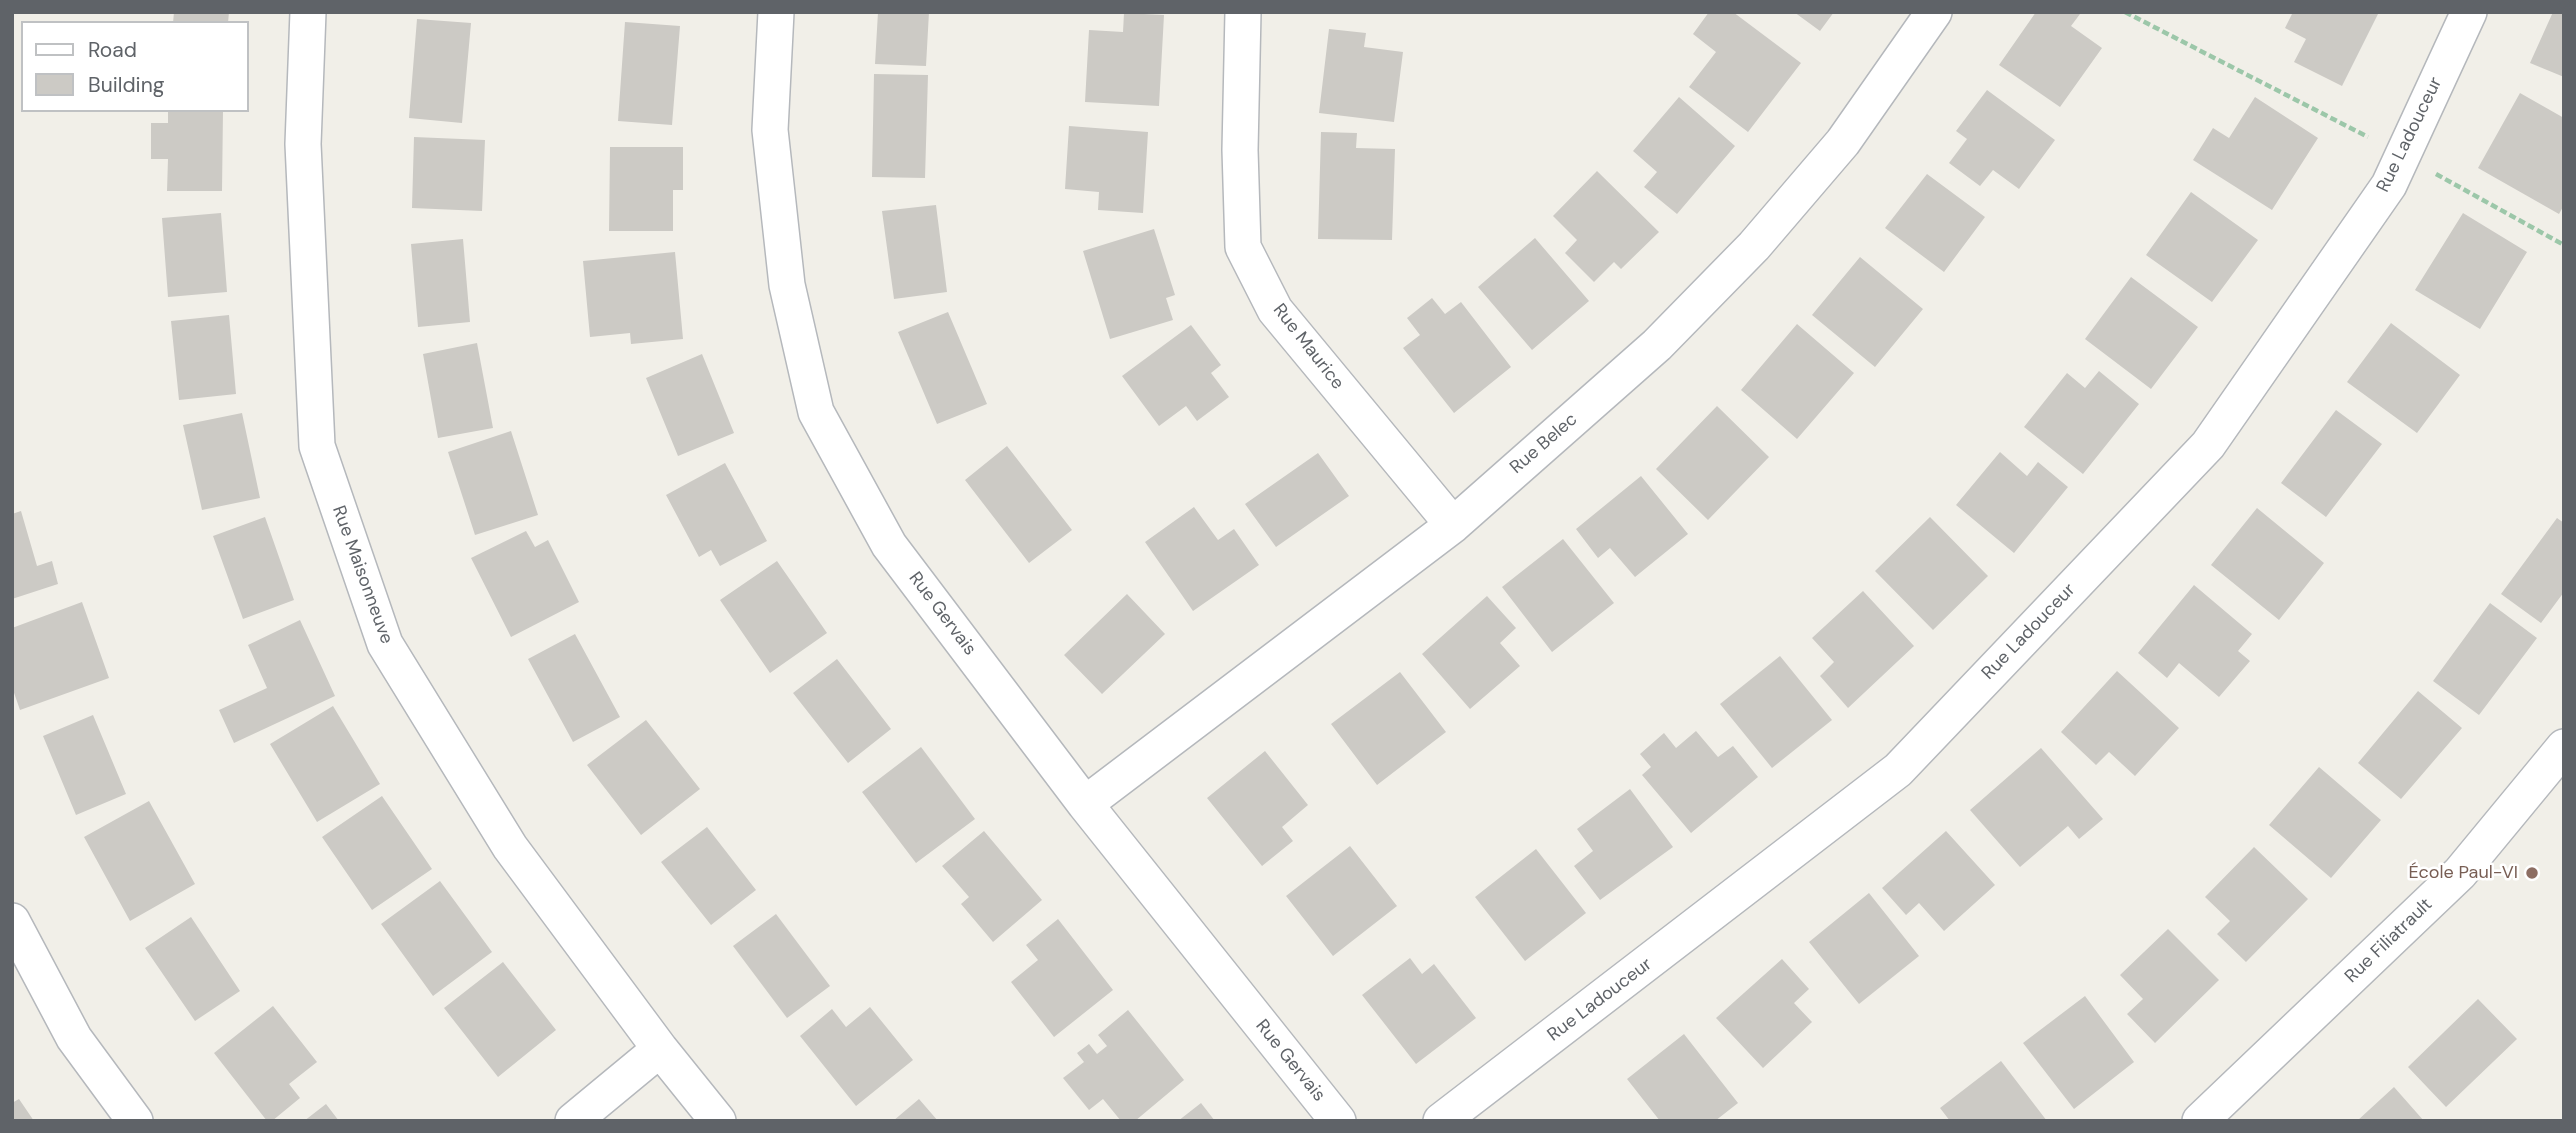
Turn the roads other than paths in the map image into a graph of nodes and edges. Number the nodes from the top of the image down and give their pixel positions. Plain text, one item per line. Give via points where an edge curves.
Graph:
1 (308, 12) edge
2 (776, 12) edge
3 (1243, 12) edge
4 (1934, 12) edge
5 (2469, 12) edge
6 (1453, 525) junction
7 (2564, 747) edge
8 (1085, 804) junction
9 (12, 921) edge
10 (660, 1049) junction
11 (135, 1121) edge
12 (573, 1121) edge
13 (718, 1121) edge
14 (1338, 1121) edge
15 (1441, 1121) edge
16 (2200, 1121) edge

1 - 10 street, Rue Maisonneuve via 303,144 317,446 385,644 510,847
2 - 8 street, Rue Gervais via 770,130 787,285 816,412 889,545
3 - 6 street, Rue Maurice via 1243,247 1275,310
4 - 6 street, Rue Belec via 1843,142 1754,246 1657,345
5 - 15 street, Rue Ladouceur via 2389,185 2208,445 1898,770
6 - 8 street, Rue Belec
7 - 16 street, Rue Filiatrault via 2460,873
8 - 14 street, Rue Gervais
9 - 11 street via 74,1038
10 - 12 street
10 - 13 street, Rue Maisonneuve

